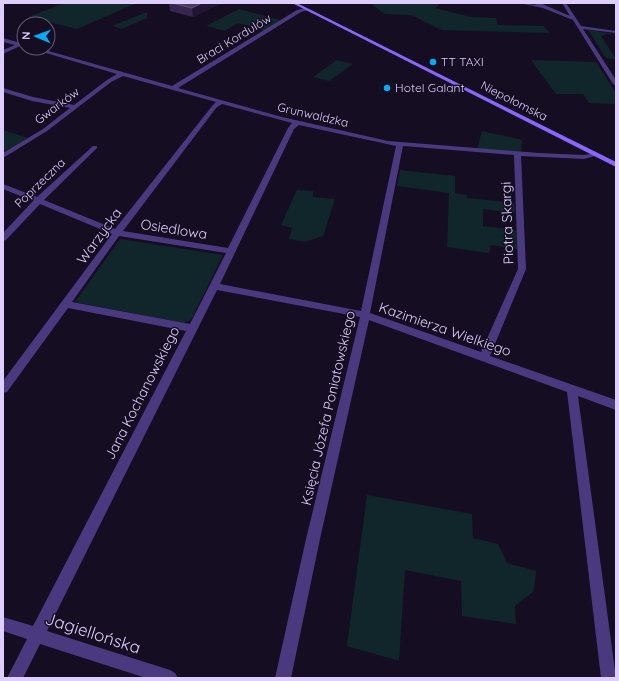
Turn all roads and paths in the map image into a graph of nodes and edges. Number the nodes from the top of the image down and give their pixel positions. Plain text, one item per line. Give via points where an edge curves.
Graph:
1 (294, 3) edge
2 (521, 3) edge
3 (536, 3) edge
4 (564, 3) edge
5 (306, 9) junction
6 (549, 9) junction
7 (576, 20) junction
8 (580, 27) junction
9 (616, 32) edge
10 (3, 40) edge
11 (16, 43) edge
12 (16, 47) edge
13 (3, 52) edge
14 (56, 55) edge
15 (123, 73) junction
16 (616, 84) edge
17 (173, 88) junction
18 (3, 90) edge
19 (221, 102) junction
20 (76, 107) junction
21 (297, 123) junction
22 (400, 145) junction
23 (95, 147) dead end
24 (517, 153) junction
25 (596, 155) junction
26 (3, 156) edge
27 (616, 165) edge
28 (3, 186) edge
29 (39, 200) junction
30 (117, 233) junction
31 (3, 238) edge
32 (231, 251) junction
33 (214, 286) junction
34 (66, 304) junction
35 (365, 315) junction
36 (192, 328) junction
37 (484, 357) junction
38 (3, 389) edge
39 (572, 389) junction
40 (616, 405) edge
41 (3, 624) edge
42 (37, 634) junction
43 (15, 678) edge
44 (170, 678) edge
45 (283, 678) edge
46 (609, 678) edge

1 - 5 main road, Niepołomska
2 - 6 street
3 - 6 street
4 - 7 street
5 - 17 street, Braci Kordulów
5 - 25 main road, Niepołomska
6 - 7 street
7 - 8 street
8 - 9 street
8 - 16 street
10 - 11 street
12 - 13 street
14 - 15 street, Grunwaldzka
15 - 17 street, Grunwaldzka
15 - 20 street, Gwarków via 109,80
17 - 19 street, Grunwaldzka
18 - 20 street via 32,99
19 - 21 street, Grunwaldzka
19 - 30 street, Warzycka via 214,107
20 - 26 street, Gwarków
21 - 22 street, Grunwaldzka
21 - 32 street, Jana Kochanowskiego via 291,128
22 - 24 street, Grunwaldzka
22 - 35 street, Księcia Józefa Poniatowskiego
23 - 29 street, Poprzeczna
24 - 25 street, Grunwaldzka via 584,157
24 - 37 street, Piotra Skargi via 522,269
25 - 27 main road, Niepołomska
28 - 29 street, Osiedlowa
29 - 30 street, Osiedlowa
29 - 31 street, Poprzeczna
30 - 32 street, Osiedlowa
30 - 34 street, Warzycka
32 - 33 street, Jana Kochanowskiego
33 - 35 street, Kazimierza Wielkiego
33 - 36 street, Jana Kochanowskiego
34 - 36 street
34 - 38 street, Warzycka
35 - 37 street, Kazimierza Wielkiego
35 - 45 street, Księcia Józefa Poniatowskiego
36 - 42 street, Jana Kochanowskiego
37 - 39 street, Kazimierza Wielkiego
39 - 40 street, Kazimierza Wielkiego
39 - 46 street
41 - 42 street, Jagiellońska
42 - 43 street, Jana Kochanowskiego
42 - 44 street, Jagiellońska

